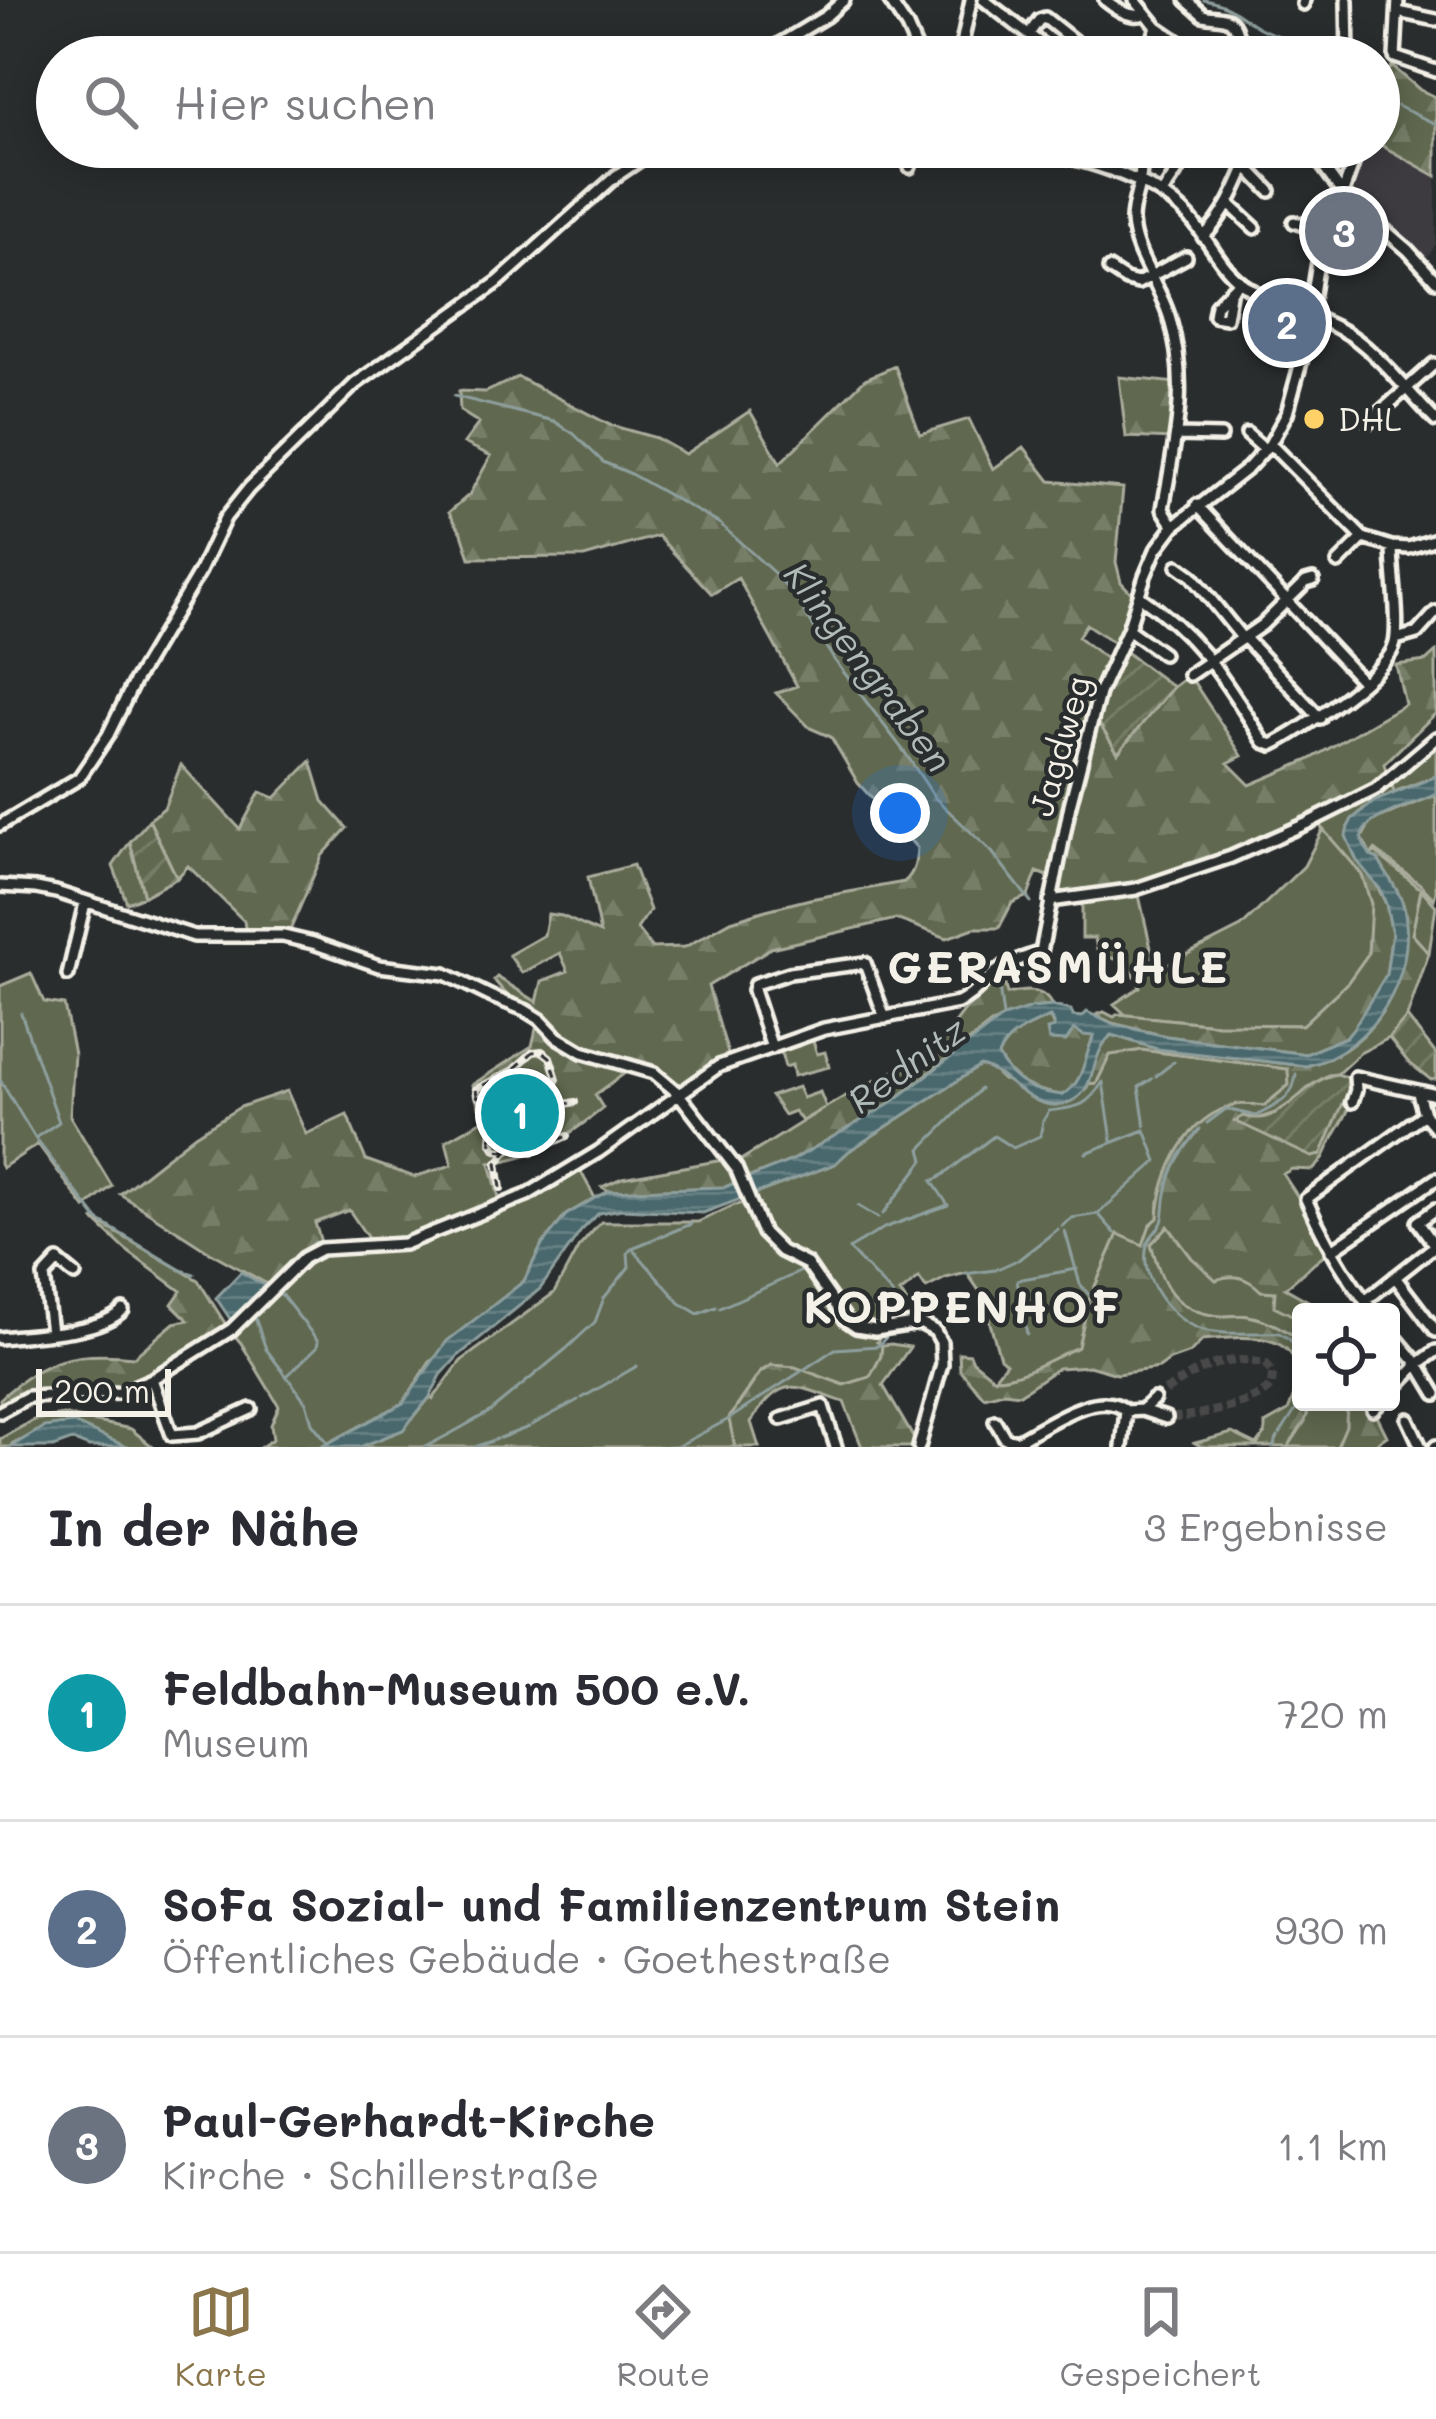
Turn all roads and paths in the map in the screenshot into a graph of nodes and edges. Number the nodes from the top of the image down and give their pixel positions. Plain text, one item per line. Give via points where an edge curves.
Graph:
1 (844, 0) edge
2 (889, 0) edge
3 (971, 0) edge
4 (984, 0) edge
5 (1105, 0) edge
6 (1135, 0) edge
7 (1186, 0) edge
8 (1347, 0) edge
9 (1398, 6) edge
10 (1144, 14) junction
11 (1436, 20) edge
12 (1157, 27) junction
13 (1029, 34) junction
14 (793, 36) edge
15 (911, 36) edge
16 (965, 36) edge
17 (1032, 36) edge
18 (1068, 36) edge
19 (1154, 36) edge
20 (1170, 36) edge
21 (1236, 36) edge
22 (1348, 36) edge
23 (1396, 36) edge
24 (1400, 59) edge
25 (1436, 71) edge
26 (628, 168) edge
27 (1098, 168) edge
28 (1140, 168) edge
29 (1179, 168) edge
30 (1245, 168) edge
31 (1248, 168) edge
32 (1324, 168) edge
33 (1352, 168) edge
34 (1139, 182) junction
35 (1270, 191) dead end
36 (1162, 194) junction
37 (1343, 194) junction
38 (1229, 204) junction
39 (1294, 222) dead end
40 (1256, 228) dead end
41 (1327, 233) junction
42 (1203, 237) junction
43 (1186, 256) dead end
44 (1108, 269) dead end
45 (1152, 277) junction
46 (1436, 280) edge
47 (1239, 281) junction
48 (1230, 294) dead end
49 (1309, 315) junction
50 (1434, 364) edge
51 (1406, 389) junction
52 (1436, 421) edge
53 (1369, 422) dead end
54 (1247, 434) dead end
55 (1178, 435) junction
56 (1221, 436) dead end
57 (1267, 447) junction
58 (1197, 505) junction
59 (1174, 526) junction
60 (1363, 538) junction
61 (1436, 539) edge
62 (1391, 548) junction
63 (1338, 563) dead end
64 (1178, 566) dead end
65 (1313, 580) dead end
66 (1139, 596) junction
67 (1286, 601) junction
68 (1436, 612) edge
69 (1128, 629) junction
70 (1244, 638) junction
71 (1396, 639) junction
72 (1163, 654) dead end
73 (1211, 660) junction
74 (1189, 675) dead end
75 (1362, 681) junction
76 (1320, 718) junction
77 (1436, 738) edge
78 (0, 825) edge
79 (0, 886) edge
80 (1050, 901) junction
81 (85, 903) junction
82 (68, 975) dead end
83 (885, 1018) junction
84 (772, 1048) junction
85 (678, 1093) junction
86 (1418, 1093) junction
87 (1436, 1095) edge
88 (1352, 1102) dead end
89 (1424, 1114) junction
90 (1436, 1128) edge
91 (1436, 1178) edge
92 (1436, 1209) edge
93 (1433, 1247) edge
94 (1331, 1251) junction
95 (1436, 1262) edge
96 (75, 1275) dead end
97 (1395, 1277) junction
98 (1365, 1301) joint
99 (123, 1310) dead end
100 (1436, 1330) edge
101 (51, 1332) junction
102 (0, 1338) edge
103 (1400, 1343) edge
104 (1436, 1351) edge
105 (1418, 1364) junction
106 (152, 1379) junction
107 (1400, 1383) edge
108 (1436, 1394) edge
109 (1154, 1399) tunnel mouth
110 (251, 1409) dead end
111 (1142, 1410) junction
112 (1126, 1411) junction
113 (0, 1412) edge
114 (1166, 1418) tunnel mouth
115 (781, 1419) dead end
116 (1408, 1420) dead end
117 (994, 1421) dead end
118 (836, 1447) edge
119 (919, 1447) edge
120 (1122, 1447) edge
121 (1421, 1447) edge

1 - 14 street
2 - 15 street
3 - 16 street
4 - 13 street
5 - 10 street
6 - 10 street
7 - 21 street via 1202,15 1232,22
8 - 22 street
9 - 11 street
9 - 23 street
10 - 12 street
12 - 19 street
12 - 20 street
13 - 17 street
13 - 18 street via 1045,18
24 - 25 street
26 - 78 street via 498,282 355,384 249,488 79,778
27 - 34 street
28 - 34 street
29 - 36 street
30 - 38 street
31 - 35 street
32 - 37 street
33 - 37 street
34 - 36 street
34 - 45 street via 1132,222
36 - 42 street
37 - 41 street
37 - 46 street
38 - 40 street
38 - 42 street
39 - 41 street
41 - 49 street
42 - 47 street
43 - 45 street
44 - 45 street via 1138,284
45 - 55 street via 1177,350
47 - 48 street
47 - 49 street
49 - 51 street via 1351,336
49 - 57 street via 1298,382
50 - 51 street
51 - 52 street
51 - 53 street
54 - 57 street
55 - 56 street
55 - 59 street via 1163,509
57 - 58 street
57 - 60 street
58 - 59 street
58 - 67 street
59 - 66 street, Jagdweg
60 - 62 street
60 - 63 street
61 - 62 street
62 - 71 street
64 - 70 street
65 - 67 street
66 - 69 street, Jagdweg
66 - 73 street
67 - 70 street
67 - 75 street
68 - 71 street via 1417,633
69 - 72 street
69 - 80 street, Jagdweg via 1099,693
70 - 73 street
70 - 76 street
71 - 75 street
73 - 74 street
73 - 76 street via 1268,745
75 - 76 street
77 - 80 street via 1376,789 1308,824 1136,889
79 - 81 street
80 - 83 street, Jagdweg via 1041,952 1008,963 958,1004
81 - 82 street
81 - 85 street via 194,936 283,937 379,967 445,974 525,1010 582,1052 654,1073
83 - 84 street
83 - 84 street via 866,963 789,974 753,990
84 - 85 street via 719,1066
85 - 106 street via 527,1196 404,1244 321,1249 304,1258 232,1329
85 - 119 street via 738,1172 763,1233 806,1264 846,1320 865,1330 911,1322 935,1331 942,1364
86 - 87 street
86 - 88 street via 1355,1077
86 - 89 street
89 - 90 street
89 - 94 street via 1308,1196
91 - 94 street
92 - 93 street via 1418,1222
93 - 95 street
93 - 97 street
94 - 98 street
96 - 101 street via 58,1261 44,1276
97 - 98 street
97 - 100 street
99 - 101 street via 89,1327
101 - 102 street
103 - 105 street
104 - 105 street
105 - 107 street
105 - 108 street
106 - 110 street via 172,1435 199,1433
106 - 113 street via 119,1393 28,1397
109 - 111 street
111 - 112 street
111 - 114 street
112 - 117 street via 1089,1404 1017,1441
112 - 120 street
115 - 118 street via 824,1406
116 - 121 street

